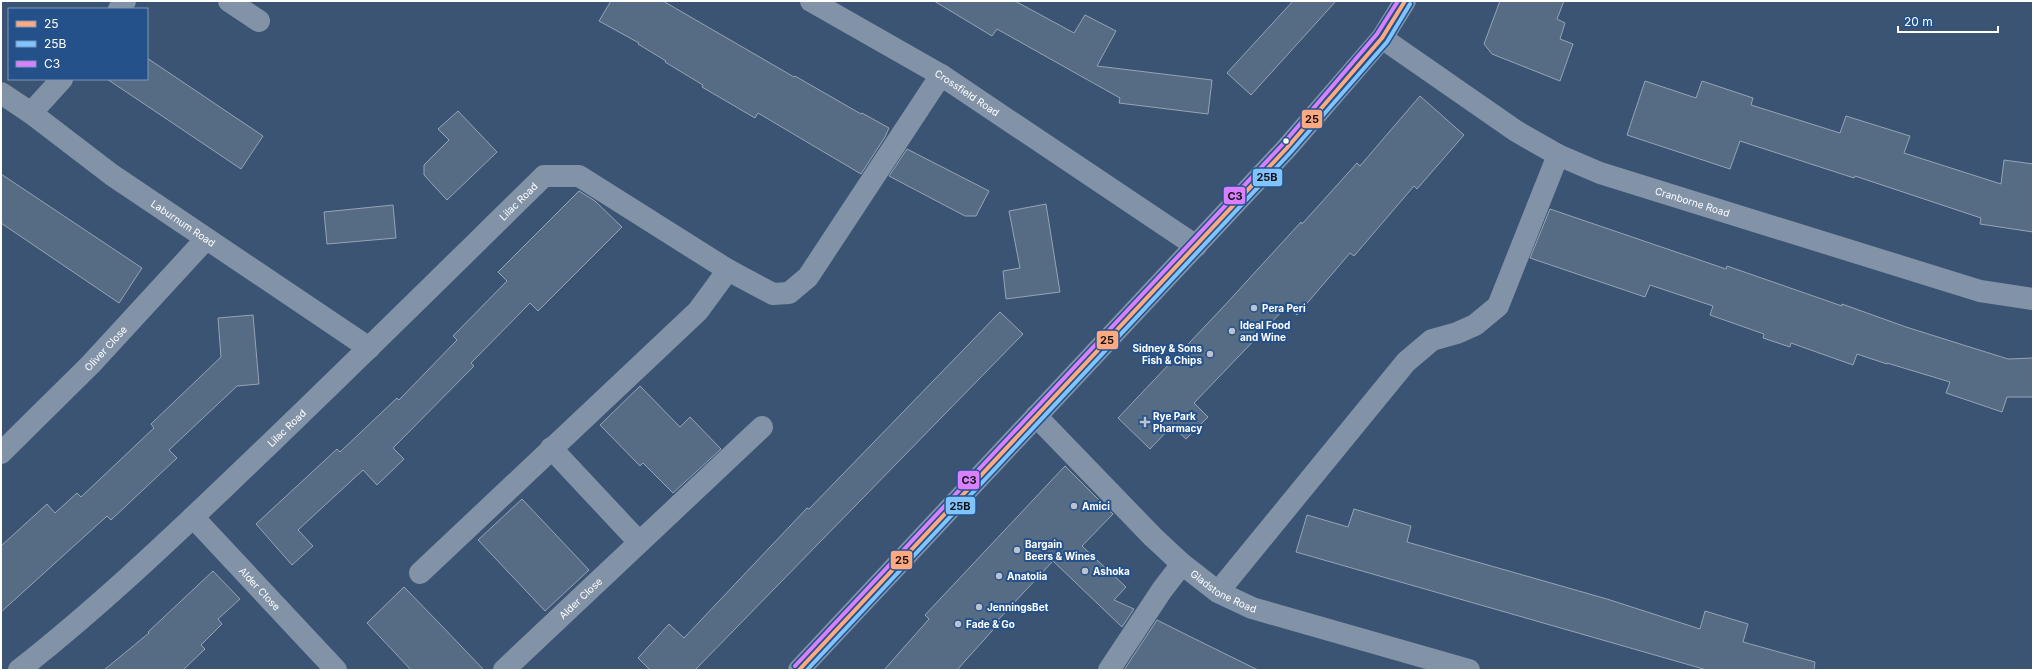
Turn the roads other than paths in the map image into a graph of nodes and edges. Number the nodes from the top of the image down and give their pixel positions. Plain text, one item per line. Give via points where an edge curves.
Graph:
1 (229, 1) edge
2 (811, 1) edge
3 (1405, 1) edge
4 (259, 21) dead end
5 (1382, 38) junction
6 (941, 75) junction
7 (61, 80) edge
8 (1, 93) edge
9 (30, 113) junction
10 (1558, 155) junction
11 (206, 239) junction
12 (1196, 246) junction
13 (728, 270) junction
14 (2033, 299) edge
15 (369, 348) junction
16 (1036, 416) junction
17 (762, 427) dead end
18 (551, 448) junction
19 (1, 453) edge
20 (193, 517) junction
21 (639, 542) junction
22 (1182, 564) junction
23 (420, 573) dead end
24 (1218, 592) junction
25 (326, 667) edge
26 (19, 670) edge
27 (504, 670) edge
28 (799, 670) edge
29 (1109, 670) edge
30 (1469, 670) edge

1 - 4 street
2 - 6 street, Crossfield Road
3 - 5 street
5 - 10 street, Cranborne Road via 1516,131
5 - 12 street via 1313,119
6 - 12 street, Crossfield Road
6 - 13 street via 808,278 790,293 773,294
7 - 9 street
8 - 9 street, Laburnum Road
9 - 11 street, Laburnum Road via 112,175
10 - 14 street, Cranborne Road via 1600,173 1980,291
10 - 24 street via 1498,306 1474,325 1432,340 1406,362
11 - 15 street, Laburnum Road
11 - 19 street, Oliver Close via 91,364
12 - 16 street
13 - 15 street, Lilac Road via 579,176 544,176
13 - 18 street via 698,311
15 - 20 street, Lilac Road
16 - 22 street, Gladstone Road via 1152,537
16 - 28 street
17 - 21 street, Alder Close
18 - 21 street
18 - 23 street
20 - 25 street, Alder Close
20 - 26 street, Lilac Road via 58,639
21 - 27 street, Alder Close
22 - 24 street, Gladstone Road
22 - 29 street
24 - 30 street, Gladstone Road via 1252,608

